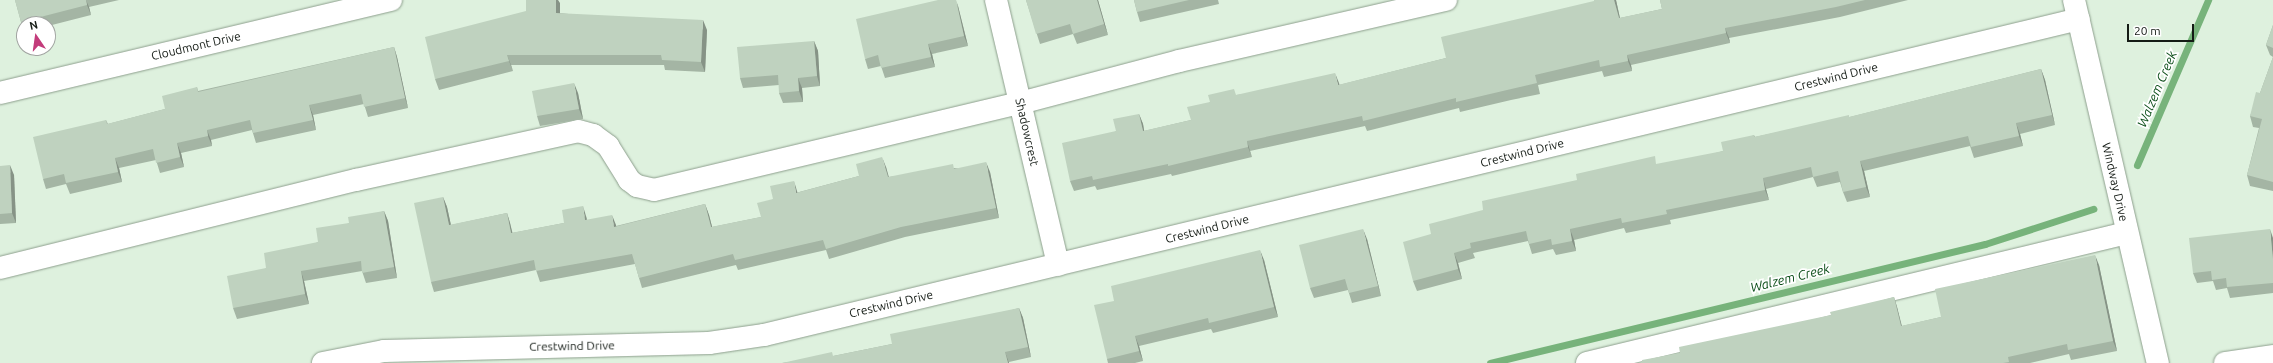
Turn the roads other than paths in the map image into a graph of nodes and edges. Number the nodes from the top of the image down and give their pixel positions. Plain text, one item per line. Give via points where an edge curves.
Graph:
1 (391, 0) edge
2 (996, 0) edge
3 (1446, 0) edge
4 (2077, 9) edge
5 (0, 93) edge
6 (1020, 103) junction
7 (2127, 233) junction
8 (1058, 265) junction
9 (0, 268) edge
10 (2273, 356) edge
11 (324, 363) edge
12 (1587, 363) edge
13 (2158, 363) edge
14 (2225, 363) edge

1 - 5 street, Cloudmont Drive
2 - 6 street, Shadowcrest
3 - 6 street via 1179,61
4 - 7 street, Windway Drive
4 - 8 street, Crestwind Drive
6 - 8 street, Shadowcrest
6 - 9 street via 654,190 638,186 629,180 608,146 593,135 578,131 356,180
7 - 12 street
7 - 13 street, Windway Drive
8 - 11 street, Crestwind Drive via 764,335 709,343 384,351
10 - 14 street

